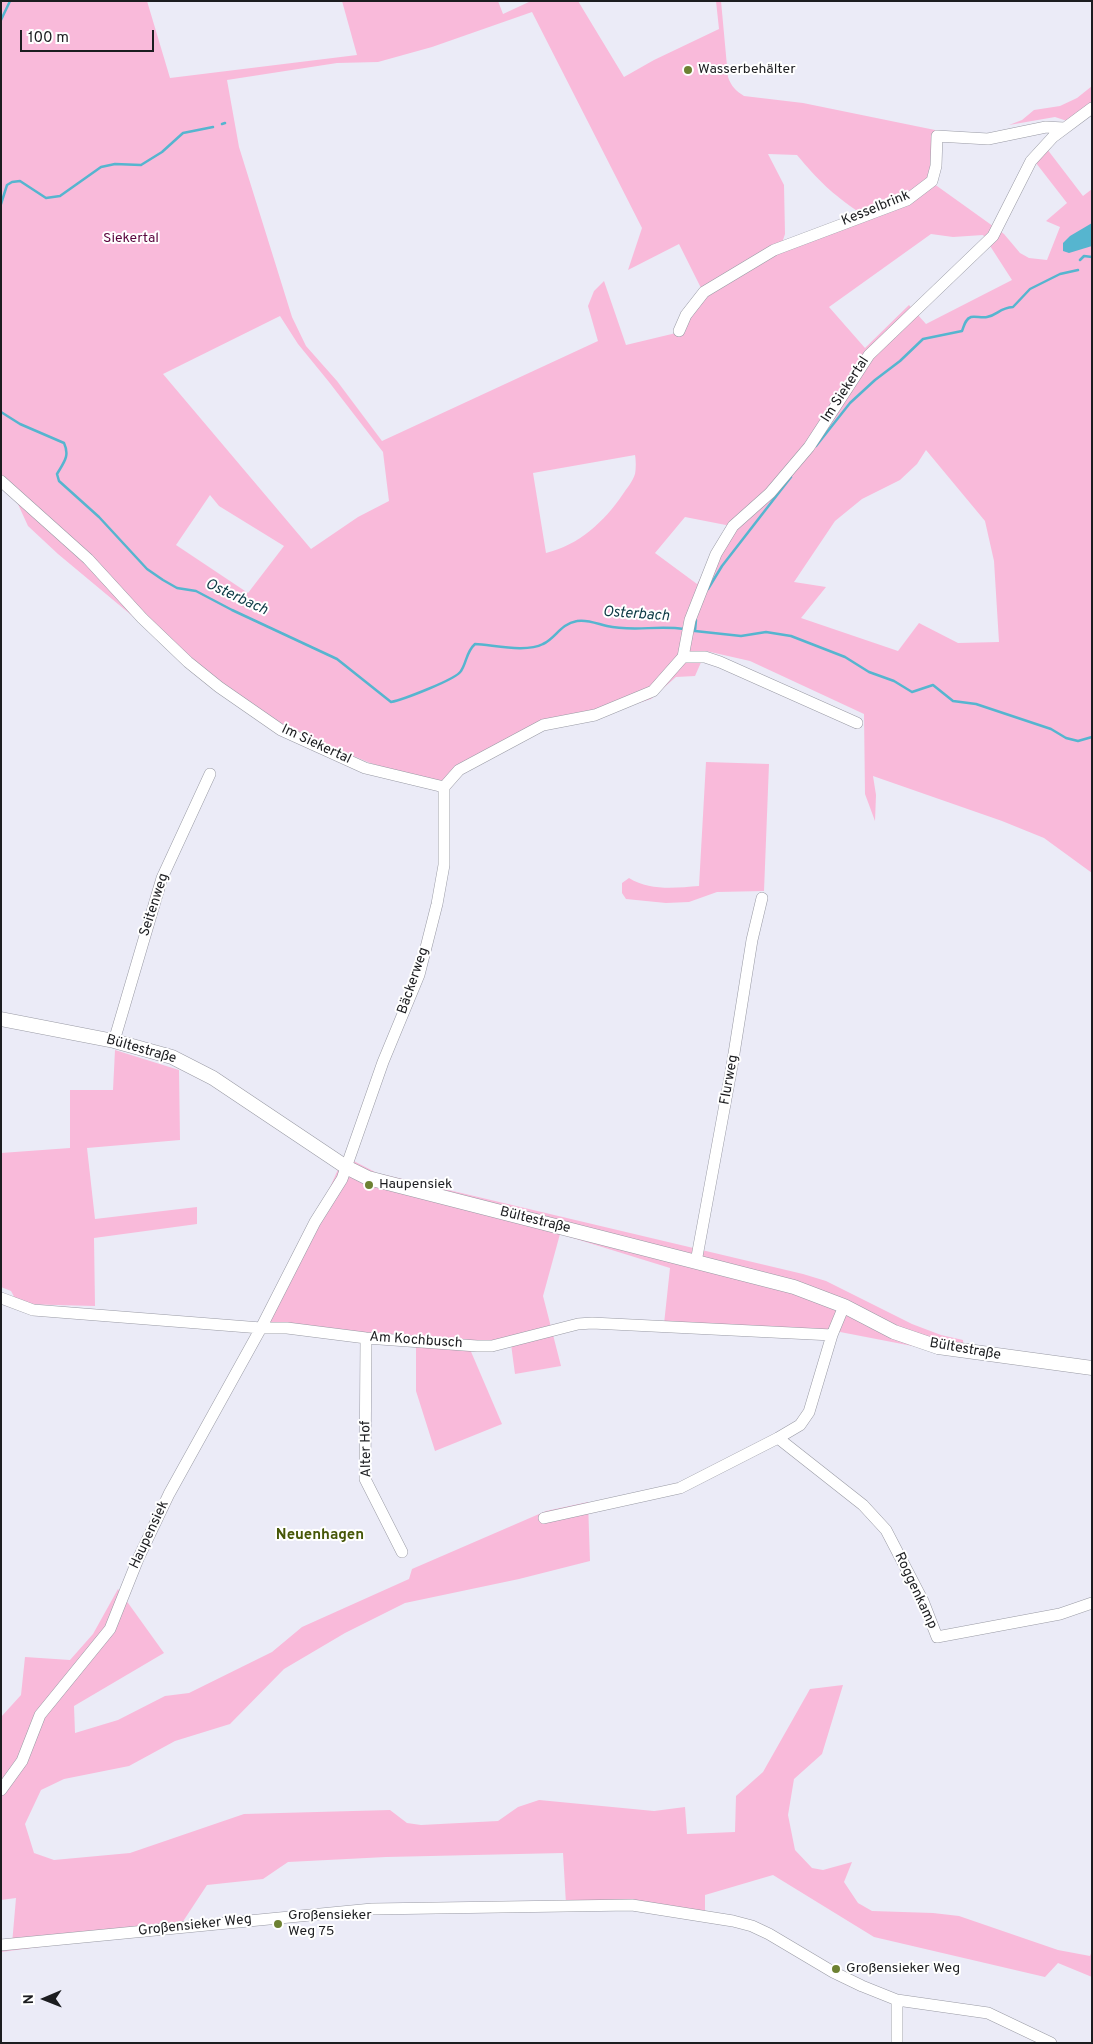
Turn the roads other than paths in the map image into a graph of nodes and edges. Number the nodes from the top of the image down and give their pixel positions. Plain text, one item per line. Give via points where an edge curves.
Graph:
1 (1092, 108) edge
2 (1064, 128) junction
3 (679, 331) dead end
4 (1, 481) edge
5 (683, 657) junction
6 (857, 723) dead end
7 (210, 774) dead end
8 (444, 787) junction
9 (762, 898) dead end
10 (1, 1019) edge
11 (114, 1041) junction
12 (346, 1167) junction
13 (696, 1262) junction
14 (1, 1298) edge
15 (844, 1306) junction
16 (261, 1328) junction
17 (832, 1335) junction
18 (366, 1338) junction
19 (1092, 1368) edge
20 (778, 1438) junction
21 (544, 1518) dead end
22 (402, 1552) dead end
23 (1092, 1603) edge
24 (1, 1790) edge
25 (1, 1945) edge
26 (897, 2000) junction
27 (897, 2043) edge
28 (1051, 2043) edge

1 - 2 street, Im Siekertal
2 - 3 street, Kesselbrink via 1046,127 988,139 937,136 932,182 907,200 774,250 704,292 686,315
2 - 5 street, Im Siekertal via 1031,161 993,236 869,355 809,447 770,493 733,526 716,554 688,631
4 - 8 street, Im Siekertal via 88,559 142,618 218,687 281,730 365,768
5 - 6 street via 705,657 720,662
5 - 8 street, Im Siekertal via 653,691 595,715 543,725 459,770
7 - 11 street, Seitenweg via 162,878
8 - 12 street, Bäckerweg via 444,865 424,957
9 - 13 street, Flurweg
10 - 11 street, Bültestraße
11 - 12 street, Bültestraße via 172,1058 213,1078
12 - 13 street, Bültestraße via 380,1182
12 - 16 street, Haupensiek
13 - 15 street, Bültestraße via 794,1288
14 - 16 street, Am Kochbusch via 33,1310
15 - 17 street
15 - 19 street, Bültestraße via 894,1332 938,1347
16 - 18 street, Am Kochbusch
16 - 24 street, Haupensiek via 169,1494 110,1629 40,1715 22,1761
17 - 18 street, Am Kochbusch via 592,1323 492,1346
17 - 20 street via 809,1412 800,1425
18 - 22 street, Alter Hof via 365,1480
20 - 21 street via 680,1488
20 - 23 street, Roggenkamp via 863,1505 886,1530 937,1637 1060,1614
25 - 26 street, Großensieker Weg via 372,1909 632,1905 752,1926 832,1972
26 - 27 street
26 - 28 street, Großensieker Weg via 988,2012

